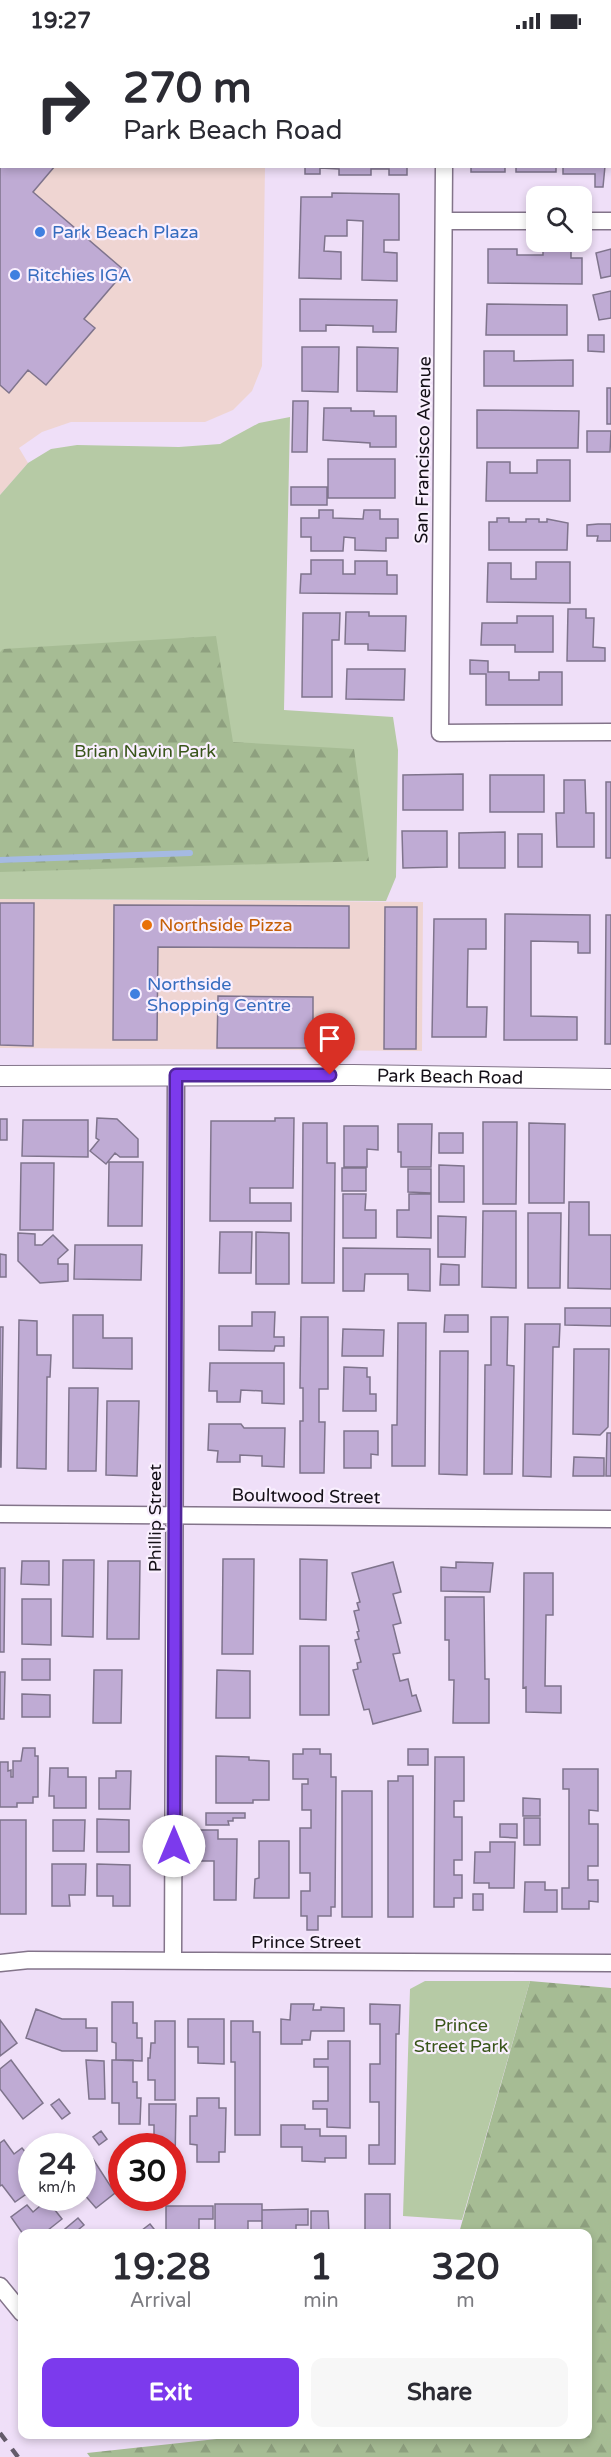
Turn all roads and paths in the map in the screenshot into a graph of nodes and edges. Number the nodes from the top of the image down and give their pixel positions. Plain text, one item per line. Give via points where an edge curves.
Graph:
1 (444, 168) edge
2 (444, 221) junction
3 (526, 221) edge
4 (592, 221) edge
5 (611, 221) edge
6 (611, 732) edge
7 (176, 1075) junction
8 (0, 1076) edge
9 (611, 1079) edge
10 (0, 1514) edge
11 (174, 1514) junction
12 (611, 1519) edge
13 (173, 1960) junction
14 (0, 1963) edge
15 (611, 1963) edge
16 (0, 2286) edge
17 (18, 2308) edge

1 - 2 street, San Francisco Avenue
2 - 3 street
2 - 6 street, San Francisco Avenue via 440,733
4 - 5 street
7 - 8 street, Park Beach Road
7 - 9 street, Park Beach Road
7 - 11 street, Phillip Street
10 - 11 street, Boultwood Street
11 - 12 street, Boultwood Street
11 - 13 street, Phillip Street
13 - 14 street, Prince Street
13 - 15 street, Prince Street
16 - 17 street

